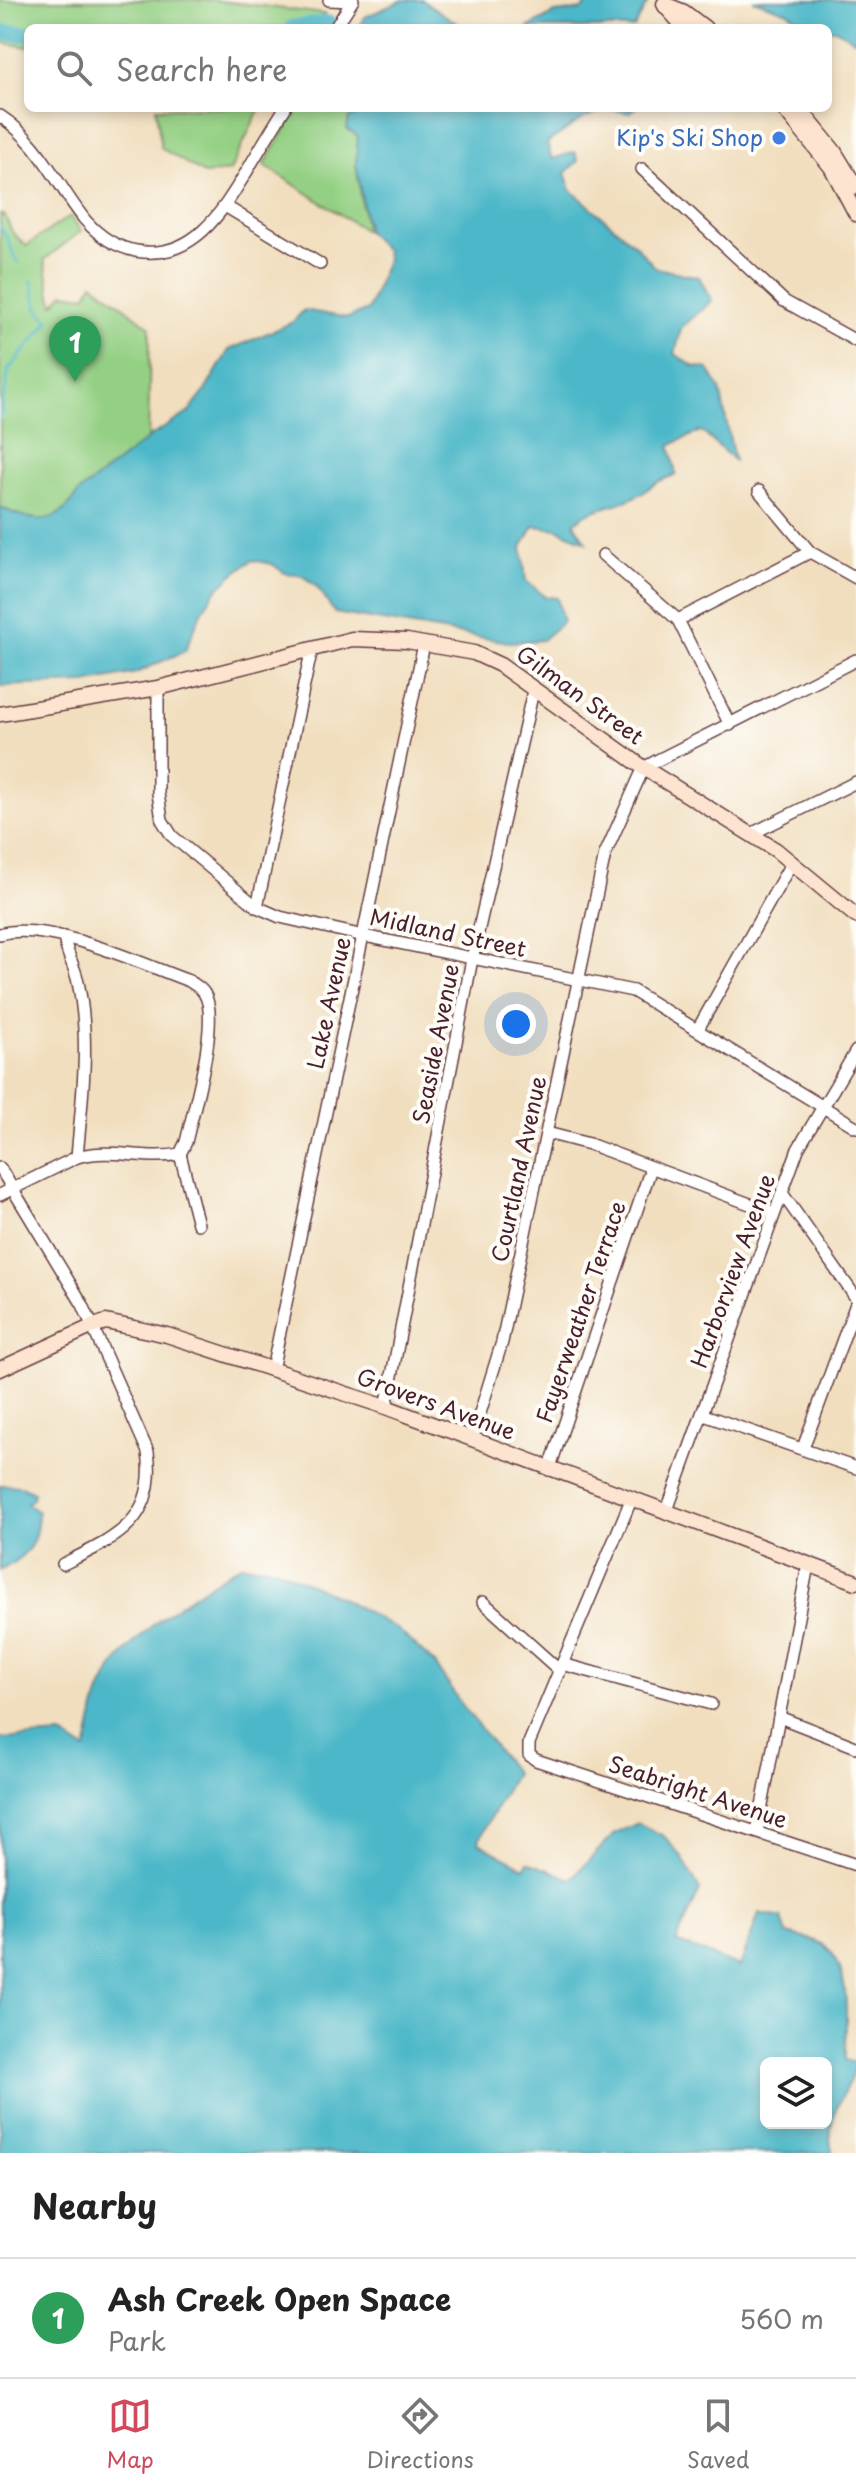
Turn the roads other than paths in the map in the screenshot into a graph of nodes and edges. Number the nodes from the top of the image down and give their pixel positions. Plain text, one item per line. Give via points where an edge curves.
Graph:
1 (329, 0) edge
2 (353, 1) edge
3 (662, 2) edge
4 (338, 24) edge
5 (680, 24) edge
6 (700, 24) edge
7 (283, 112) edge
8 (0, 116) edge
9 (803, 118) edge
10 (642, 169) dead end
11 (856, 187) edge
12 (225, 206) junction
13 (856, 214) edge
14 (320, 264) dead end
15 (856, 341) edge
16 (759, 491) dead end
17 (810, 552) junction
18 (603, 555) dead end
19 (856, 578) edge
20 (678, 620) junction
21 (424, 644) junction
22 (312, 648) junction
23 (856, 660) edge
24 (158, 688) junction
25 (533, 691) junction
26 (0, 714) edge
27 (730, 725) junction
28 (644, 768) junction
29 (856, 782) edge
30 (751, 834) junction
31 (792, 862) junction
32 (257, 907) junction
33 (856, 916) edge
34 (0, 934) edge
35 (364, 936) junction
36 (64, 937) junction
37 (472, 959) junction
38 (578, 982) junction
39 (698, 1029) junction
40 (856, 1051) edge
41 (824, 1107) junction
42 (856, 1127) edge
43 (547, 1133) junction
44 (180, 1154) junction
45 (77, 1157) junction
46 (0, 1168) edge
47 (651, 1168) junction
48 (13, 1190) junction
49 (782, 1193) junction
50 (0, 1195) edge
51 (774, 1213) junction
52 (198, 1224) dead end
53 (856, 1298) edge
54 (856, 1304) edge
55 (91, 1327) junction
56 (0, 1369) edge
57 (272, 1370) junction
58 (386, 1407) junction
59 (704, 1415) junction
60 (472, 1439) junction
61 (803, 1448) junction
62 (856, 1468) edge
63 (549, 1470) junction
64 (631, 1500) junction
65 (666, 1513) junction
66 (63, 1564) dead end
67 (808, 1565) junction
68 (856, 1582) edge
69 (483, 1602) dead end
70 (561, 1668) junction
71 (711, 1704) dead end
72 (779, 1717) junction
73 (856, 1747) edge
74 (757, 1832) junction
75 (856, 1865) edge

1 - 2 street
2 - 4 street
3 - 5 street
3 - 6 street
7 - 12 street
8 - 12 street via 37,151 84,219 115,245 141,252 178,248 199,236
9 - 11 street
9 - 13 street
10 - 15 street via 784,301
12 - 14 street
16 - 17 street
17 - 19 street
17 - 20 street
18 - 20 street
20 - 27 street
21 - 22 street, Gilman Street via 371,638
21 - 25 street, Gilman Street via 486,657
21 - 35 street, Lake Avenue
22 - 24 street, Gilman Street
22 - 32 street
23 - 27 street
24 - 26 street, Gilman Street
24 - 32 street, Midland Street via 162,820 172,836
25 - 28 street, Gilman Street
25 - 37 street, Seaside Avenue
27 - 28 street
28 - 30 street, Gilman Street
28 - 38 street, Courtland Avenue via 605,854
29 - 30 street
30 - 31 street, Gilman Street
31 - 33 street, Gilman Street
31 - 39 street
32 - 35 street, Midland Street
34 - 36 street
35 - 37 street, Midland Street
35 - 57 street, Lake Avenue
36 - 44 street via 189,981 204,992 210,1034
36 - 45 street via 77,978 84,1054
37 - 38 street, Midland Street
37 - 58 street, Seaside Avenue
38 - 39 street, Midland Street via 633,991
38 - 43 street, Courtland Avenue
39 - 41 street, Midland Street
40 - 41 street, Harborview Avenue
41 - 42 street, Midland Street
41 - 49 street, Harborview Avenue via 798,1149
43 - 47 street
43 - 60 street, Courtland Avenue via 502,1342
44 - 45 street via 162,1158 108,1152
44 - 52 street
45 - 48 street
46 - 48 street
47 - 51 street
47 - 63 street, Fayerweather Terrace
48 - 50 street
48 - 55 street
49 - 51 street, Harborview Avenue
49 - 53 street
51 - 59 street, Harborview Avenue
54 - 61 street
55 - 56 street, Grovers Avenue
55 - 57 street, Grovers Avenue via 106,1322 135,1327
55 - 66 street via 148,1452 149,1473 145,1498 125,1529
57 - 58 street, Grovers Avenue
58 - 60 street, Grovers Avenue
59 - 61 street
59 - 65 street, Harborview Avenue
60 - 63 street, Grovers Avenue
61 - 62 street
63 - 64 street, Grovers Avenue
64 - 65 street, Grovers Avenue
64 - 70 street
65 - 67 street, Grovers Avenue
67 - 68 street, Grovers Avenue
67 - 72 street
69 - 70 street
70 - 71 street
70 - 74 street, Seabright Avenue via 529,1743 529,1755
72 - 73 street
72 - 74 street
74 - 75 street, Seabright Avenue

